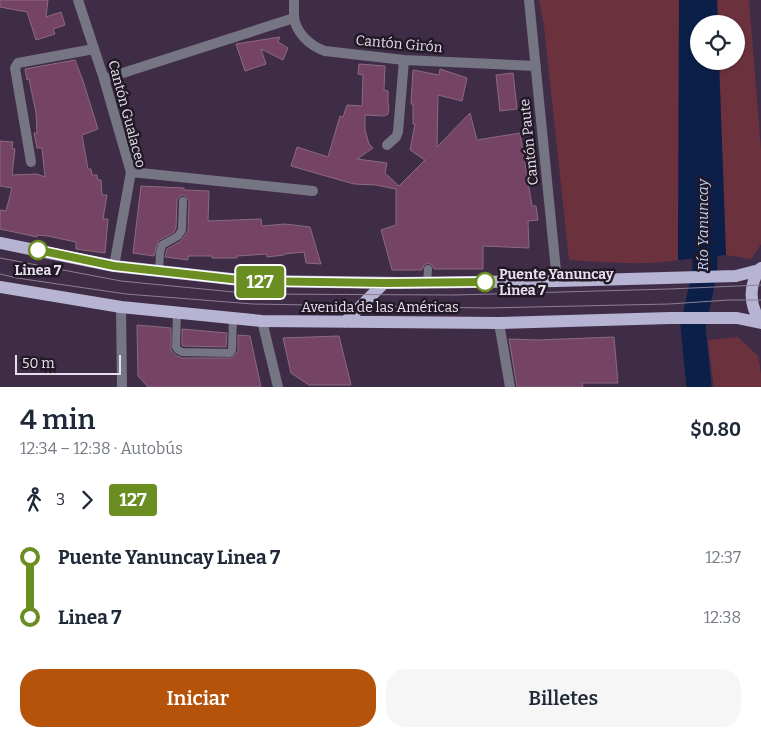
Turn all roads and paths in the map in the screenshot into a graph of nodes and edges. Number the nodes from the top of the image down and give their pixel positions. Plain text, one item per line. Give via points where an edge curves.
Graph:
1 (78, 0) edge
2 (294, 0) edge
3 (530, 0) edge
4 (294, 18) junction
5 (94, 49) junction
6 (404, 60) junction
7 (536, 66) junction
8 (104, 79) junction
9 (387, 146) dead end
10 (31, 162) dead end
11 (130, 172) junction
12 (313, 191) dead end
13 (184, 201) dead end
14 (0, 242) edge
15 (114, 266) junction
16 (428, 269) dead end
17 (760, 269) edge
18 (159, 271) junction
19 (557, 281) junction
20 (384, 283) junction
21 (427, 283) junction
22 (0, 287) edge
23 (121, 307) junction
24 (177, 313) junction
25 (232, 318) junction
26 (262, 321) junction
27 (345, 322) junction
28 (499, 323) junction
29 (761, 323) edge
30 (122, 387) edge
31 (278, 387) edge
32 (510, 387) edge

1 - 5 street, Cantón Gualaceo
2 - 4 street
3 - 7 street, Cantón Paute
4 - 6 street, Cantón Girón via 300,32 318,49
4 - 8 street
5 - 8 street, Cantón Gualaceo
5 - 10 street via 16,65
6 - 7 street, Cantón Girón
6 - 9 street via 399,128
7 - 19 street, Cantón Paute
8 - 11 street, Cantón Gualaceo
11 - 12 street
11 - 15 street, Cantón Gualaceo
13 - 18 lane via 182,230 162,245
14 - 15 main road, Avenida de las Américas
15 - 18 main road, Avenida de las Américas
16 - 21 lane
17 - 19 main road, Avenida de las Américas via 736,276
17 - 29 main road, Avenida de las Américas via 752,285 752,300
18 - 20 main road, Avenida de las Américas via 249,281
19 - 21 main road, Avenida de las Américas
20 - 21 main road, Avenida de las Américas
20 - 27 main road
22 - 23 main road, Avenida de las Américas
23 - 24 main road, Avenida de las Américas
23 - 30 street
24 - 25 main road, Avenida de las Américas
24 - 25 lane via 176,347 182,352 230,353
25 - 26 main road, Avenida de las Américas
26 - 27 main road, Avenida de las Américas
26 - 31 street
27 - 28 main road, Avenida de las Américas
28 - 29 main road, Avenida de las Américas via 670,318 737,318
28 - 32 street

